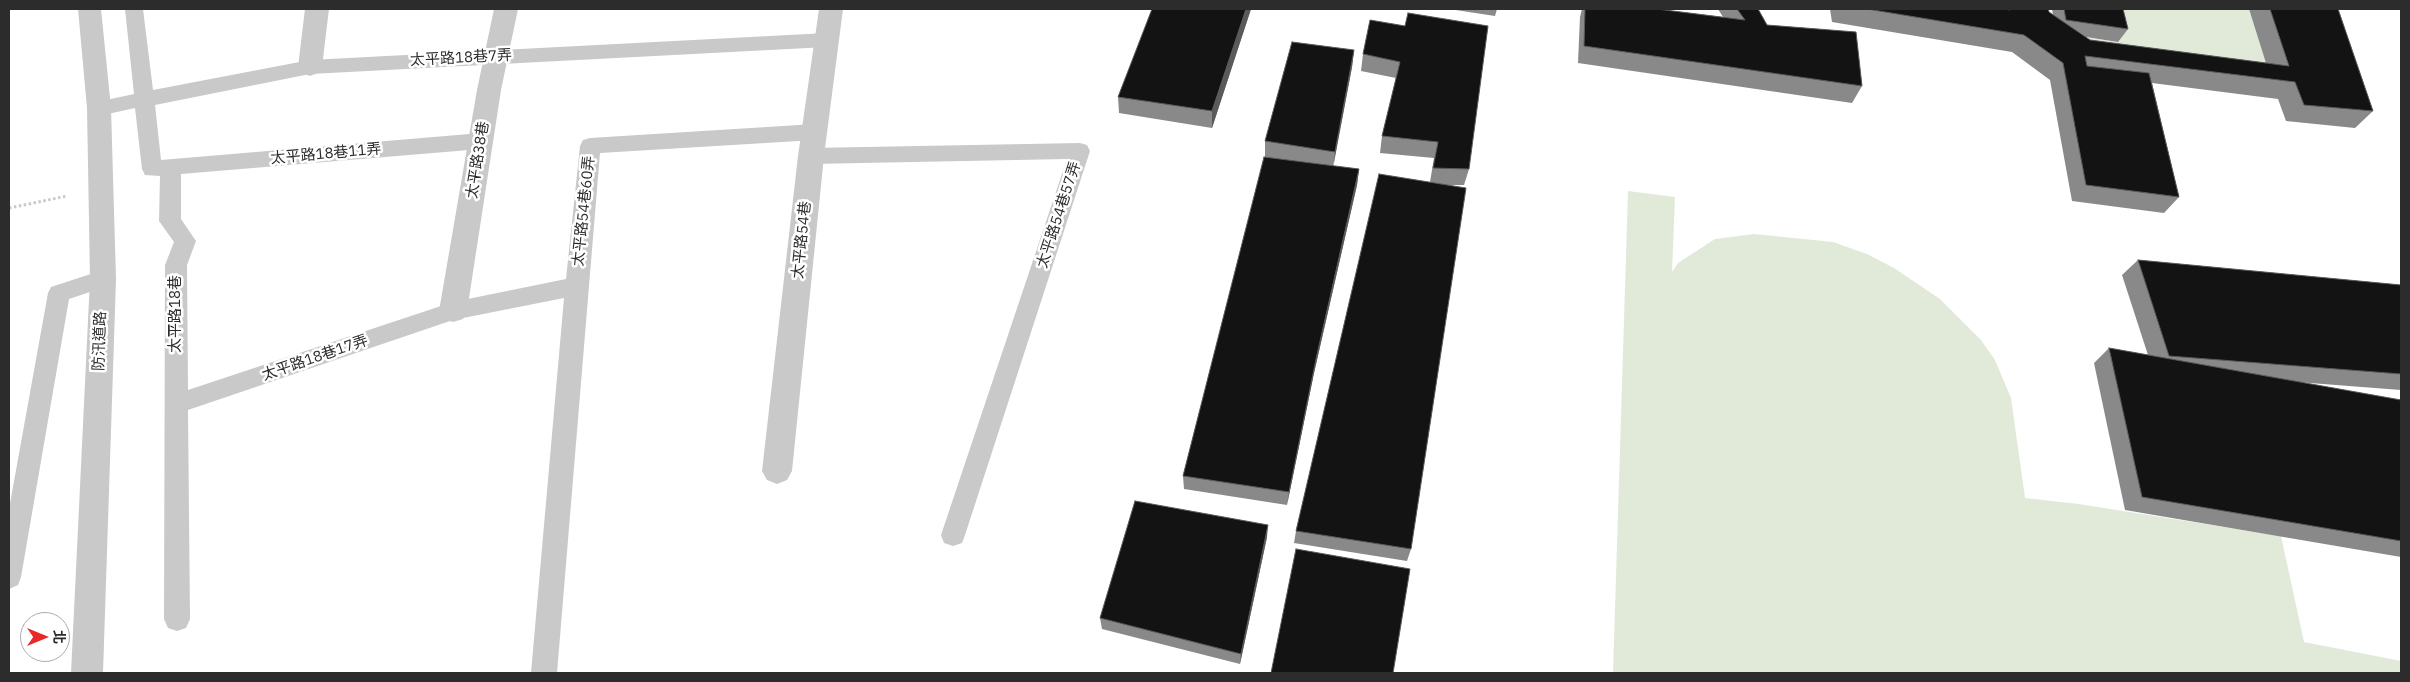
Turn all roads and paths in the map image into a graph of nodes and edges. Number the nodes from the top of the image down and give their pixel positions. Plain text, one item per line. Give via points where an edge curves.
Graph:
1 (89, 9) edge
2 (134, 9) edge
3 (317, 9) edge
4 (506, 9) edge
5 (831, 9) edge
6 (827, 40) junction
7 (496, 56) junction
8 (310, 67) junction
9 (144, 99) junction
10 (99, 108) junction
11 (481, 141) junction
12 (813, 144) junction
13 (171, 167) junction
14 (100, 189) junction
15 (9, 208) edge
16 (103, 279) junction
17 (576, 286) junction
18 (453, 311) junction
19 (176, 404) junction
20 (777, 471) dead end
21 (953, 535) dead end
22 (9, 577) edge
23 (177, 619) dead end
24 (87, 673) edge
25 (544, 673) edge

1 - 10 street, 防汛道路
2 - 9 lane
3 - 8 street
4 - 7 street, 太平路38巷
5 - 6 street, 太平路54巷
6 - 7 lane, 太平路18巷7弄
6 - 12 street, 太平路54巷
7 - 8 lane, 太平路18巷7弄
7 - 11 street, 太平路38巷
8 - 9 lane, 太平路18巷7弄
9 - 10 lane, 太平路18巷7弄
9 - 13 lane via 152,169
10 - 14 street, 防汛道路
11 - 13 lane, 太平路18巷11弄
11 - 18 street, 太平路38巷
12 - 17 lane, 太平路54巷60弄 via 590,146
12 - 20 street, 太平路54巷
12 - 21 lane, 太平路54巷57弄 via 1080,151
13 - 19 lane, 太平路18巷 via 170,221 185,241 176,265
14 - 15 path
14 - 16 street, 防汛道路
16 - 22 lane via 59,293
16 - 24 street, 防汛道路
17 - 18 lane, 太平路54巷60弄
17 - 25 lane
18 - 19 lane, 太平路18巷17弄
19 - 23 lane, 太平路18巷

